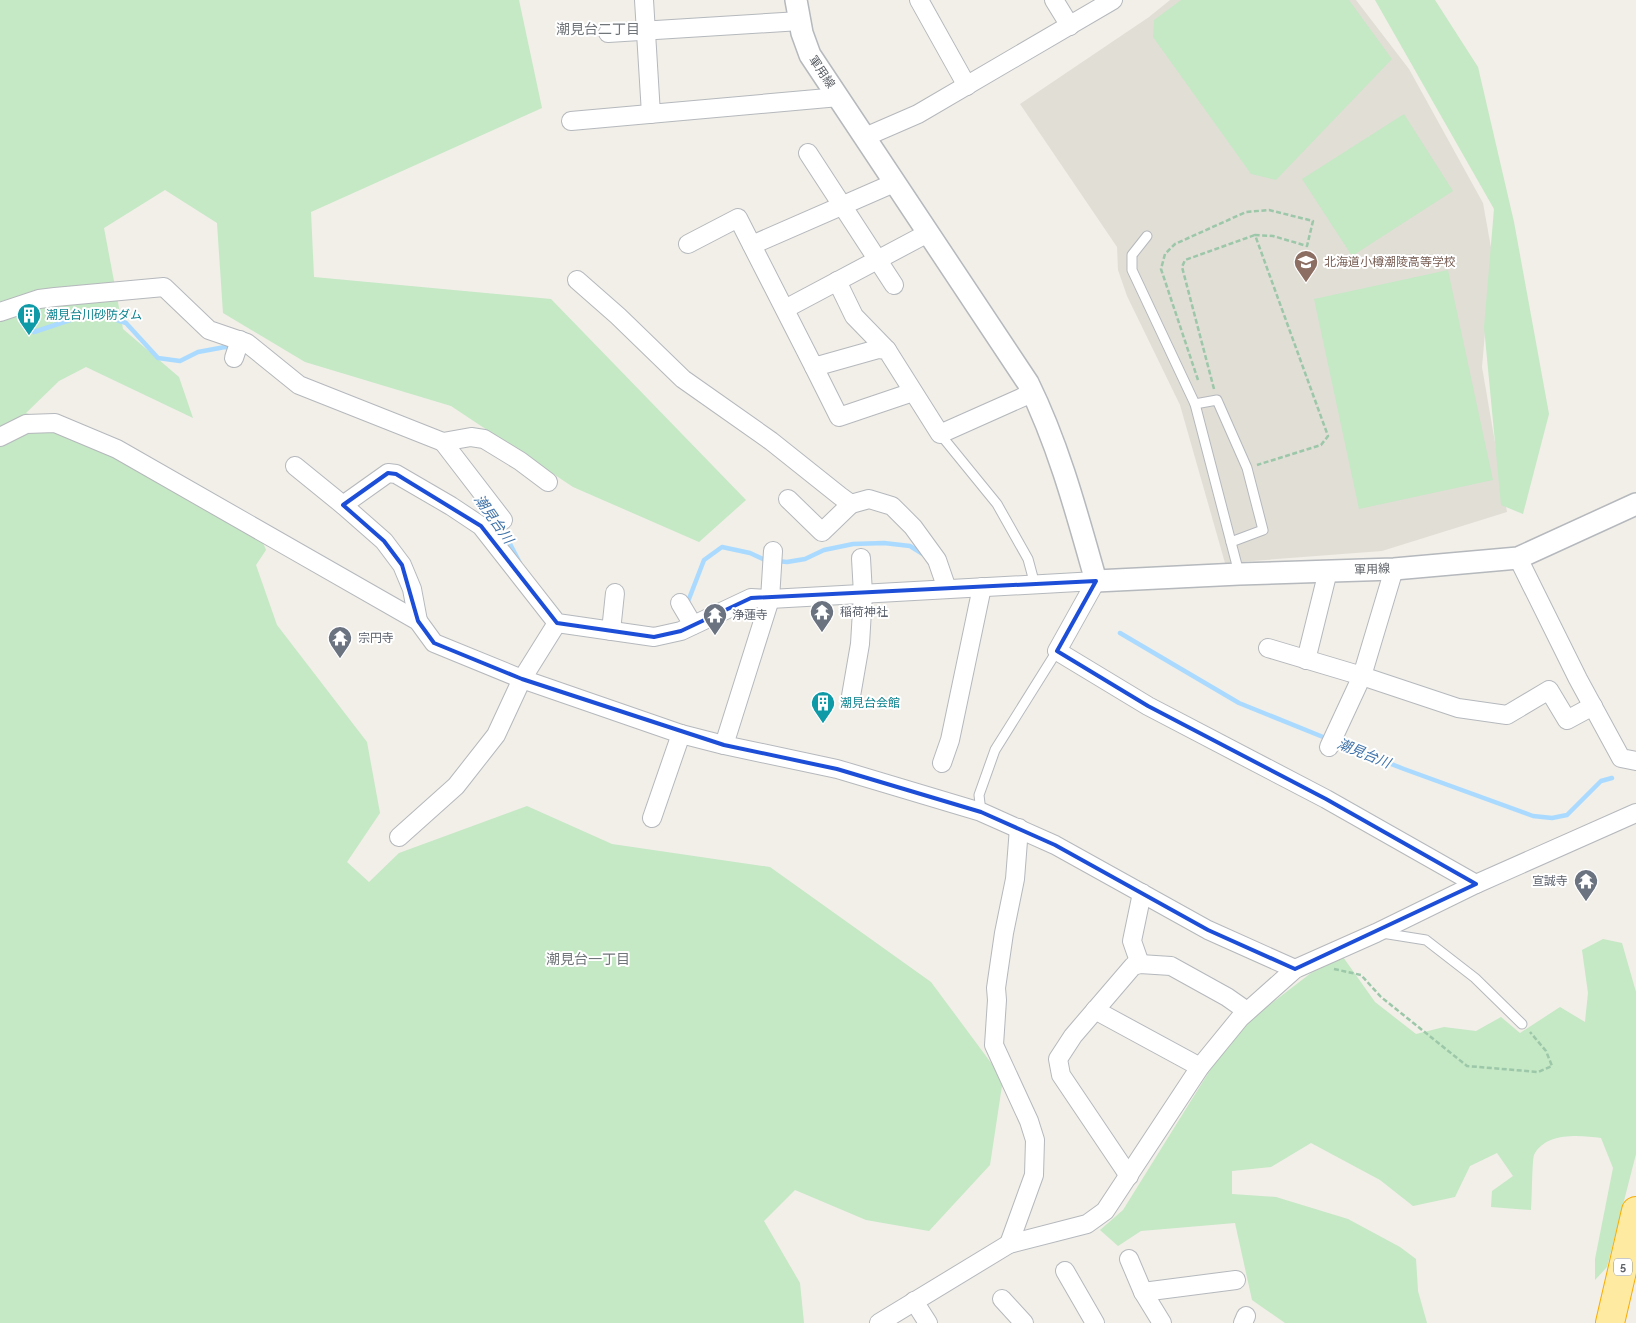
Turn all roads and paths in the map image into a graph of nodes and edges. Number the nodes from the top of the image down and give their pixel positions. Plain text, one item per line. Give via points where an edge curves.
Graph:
1 (644, 0) edge
2 (919, 0) edge
3 (1054, 0) edge
4 (1113, 0) edge
5 (798, 10) edge
6 (1070, 26) junction
7 (646, 31) junction
8 (608, 33) dead end
9 (967, 86) junction
10 (839, 97) junction
11 (651, 114) junction
12 (571, 121) dead end
13 (865, 137) junction
14 (808, 153) dead end
15 (894, 183) junction
16 (843, 205) junction
17 (928, 233) junction
18 (1255, 235) junction
19 (1147, 236) dead end
20 (688, 244) dead end
21 (752, 245) junction
22 (877, 259) junction
23 (577, 280) dead end
24 (837, 281) junction
25 (894, 285) dead end
26 (785, 309) junction
27 (0, 312) edge
28 (887, 350) junction
29 (814, 367) junction
30 (913, 392) junction
31 (1032, 393) junction
32 (1217, 400) junction
33 (1206, 403) junction
34 (1195, 404) junction
35 (940, 434) junction
36 (0, 437) edge
37 (440, 448) junction
38 (295, 466) dead end
39 (1247, 468) junction
40 (548, 482) dead end
41 (788, 499) dead end
42 (342, 504) junction
43 (851, 504) junction
44 (1636, 504) edge
45 (487, 512) junction
46 (503, 520) dead end
47 (1231, 542) junction
48 (773, 558) dead end
49 (861, 558) dead end
50 (1518, 558) junction
51 (1394, 569) junction
52 (1328, 571) junction
53 (1239, 574) junction
54 (1096, 582) junction
55 (1035, 585) junction
56 (982, 587) junction
57 (947, 589) junction
58 (615, 593) dead end
59 (863, 594) junction
60 (770, 599) junction
61 (418, 621) junction
62 (557, 623) junction
63 (612, 627) junction
64 (1268, 648) dead end
65 (1058, 651) junction
66 (1306, 660) junction
67 (1362, 676) junction
68 (522, 679) junction
69 (851, 696) dead end
70 (1593, 706) junction
71 (681, 734) junction
72 (1332, 742) dead end
73 (724, 745) junction
74 (1636, 761) edge
75 (942, 763) dead end
76 (981, 812) junction
77 (1636, 813) edge
78 (652, 818) dead end
79 (1019, 828) junction
80 (400, 837) dead end
81 (1476, 884) junction
82 (1142, 893) junction
83 (1376, 933) junction
84 (1140, 964) junction
85 (1302, 966) junction
86 (1095, 1010) junction
87 (1247, 1011) junction
88 (1522, 1024) joint
89 (1200, 1067) junction
90 (1129, 1176) junction
91 (1636, 1211) edge
92 (1009, 1244) junction
93 (1129, 1259) dead end
94 (1065, 1271) dead end
95 (1236, 1280) dead end
96 (1143, 1292) junction
97 (1002, 1299) dead end
98 (914, 1301) junction
99 (879, 1323) edge
100 (928, 1323) edge
101 (1024, 1323) edge
102 (1095, 1323) edge
103 (1162, 1323) edge
104 (1610, 1323) edge

1 - 7 street
2 - 9 street
3 - 6 street
4 - 6 street
5 - 7 street
5 - 10 street, 軍用線 via 810,55
6 - 9 street
7 - 8 street
7 - 11 street
9 - 13 street via 918,114
10 - 11 street
10 - 13 street, 軍用線
11 - 12 street
13 - 15 street, 軍用線
14 - 16 street
15 - 16 street
15 - 17 street, 軍用線
16 - 21 street
16 - 22 street
17 - 22 street
17 - 31 street, 軍用線
18 - 32 path via 1185,260 1182,267
18 - 33 path via 1273,236 1307,246 1313,221 1269,210 1246,212 1175,244 1165,254 1161,269
18 - 39 path via 1328,436 1321,445
19 - 34 lane via 1132,255 1132,270
20 - 21 street via 738,218
21 - 26 street
22 - 24 street
22 - 25 street
23 - 43 street via 683,379
24 - 26 street
24 - 28 street via 854,316
26 - 29 street
27 - 37 street via 39,299 164,287 209,330 237,349 247,343 289,384
28 - 29 street via 878,349
28 - 30 street
29 - 30 street via 839,417
30 - 35 street
31 - 35 street
31 - 54 street, 軍用線 via 1052,436
32 - 33 lane
32 - 39 lane
33 - 34 lane
34 - 47 lane
35 - 55 lane via 997,504 1028,559
36 - 61 street via 26,424 55,423 117,449
37 - 40 street via 471,437 484,439
37 - 45 street
38 - 42 street
39 - 47 lane via 1263,530
41 - 43 street via 822,532
42 - 45 street via 388,473 396,474 451,506
42 - 61 street via 384,541 402,565 412,589
43 - 57 street via 869,499 892,506 913,527 937,560
44 - 50 street, 軍用線
45 - 46 street
45 - 62 street
47 - 53 lane
48 - 60 street
49 - 59 street
50 - 51 street, 軍用線
50 - 70 street
51 - 52 street, 軍用線
51 - 67 street
52 - 53 street, 軍用線
52 - 66 street
53 - 54 street, 軍用線
54 - 55 street
54 - 65 street
55 - 56 street
56 - 57 street
56 - 75 street via 950,740
57 - 59 street
58 - 63 street
59 - 60 street
59 - 69 street via 860,644
60 - 63 street via 751,598 679,619 654,637
60 - 73 street
61 - 68 street via 434,643
62 - 63 street
62 - 68 street
64 - 66 street
65 - 76 lane via 995,750 979,795
65 - 81 street via 1148,706 1326,799
66 - 67 street
67 - 70 street via 1458,708 1507,715 1549,690 1567,720
67 - 72 street
68 - 71 street
68 - 80 street via 496,735 456,786
70 - 74 street via 1621,758
71 - 73 street
71 - 78 street
73 - 76 street via 837,769
76 - 79 street
77 - 81 street
79 - 82 street
79 - 92 street via 1015,879 996,988 994,1045 1035,1140 1034,1175
81 - 83 street
82 - 84 street via 1132,940
82 - 85 street via 1208,930
83 - 85 street
83 - 88 lane via 1426,940 1474,978
84 - 86 street via 1133,966
84 - 87 street via 1171,966
85 - 87 street
85 - 88 path via 1361,975 1380,997 1467,1066 1538,1072 1552,1066 1546,1051
86 - 89 street
86 - 90 street via 1058,1059 1061,1075
87 - 89 street
89 - 90 street
90 - 92 street via 1105,1210 1087,1224
91 - 104 highway, 5
92 - 98 street
93 - 96 street
94 - 102 street
95 - 96 street
96 - 103 street
97 - 101 street
98 - 99 street
98 - 100 street

